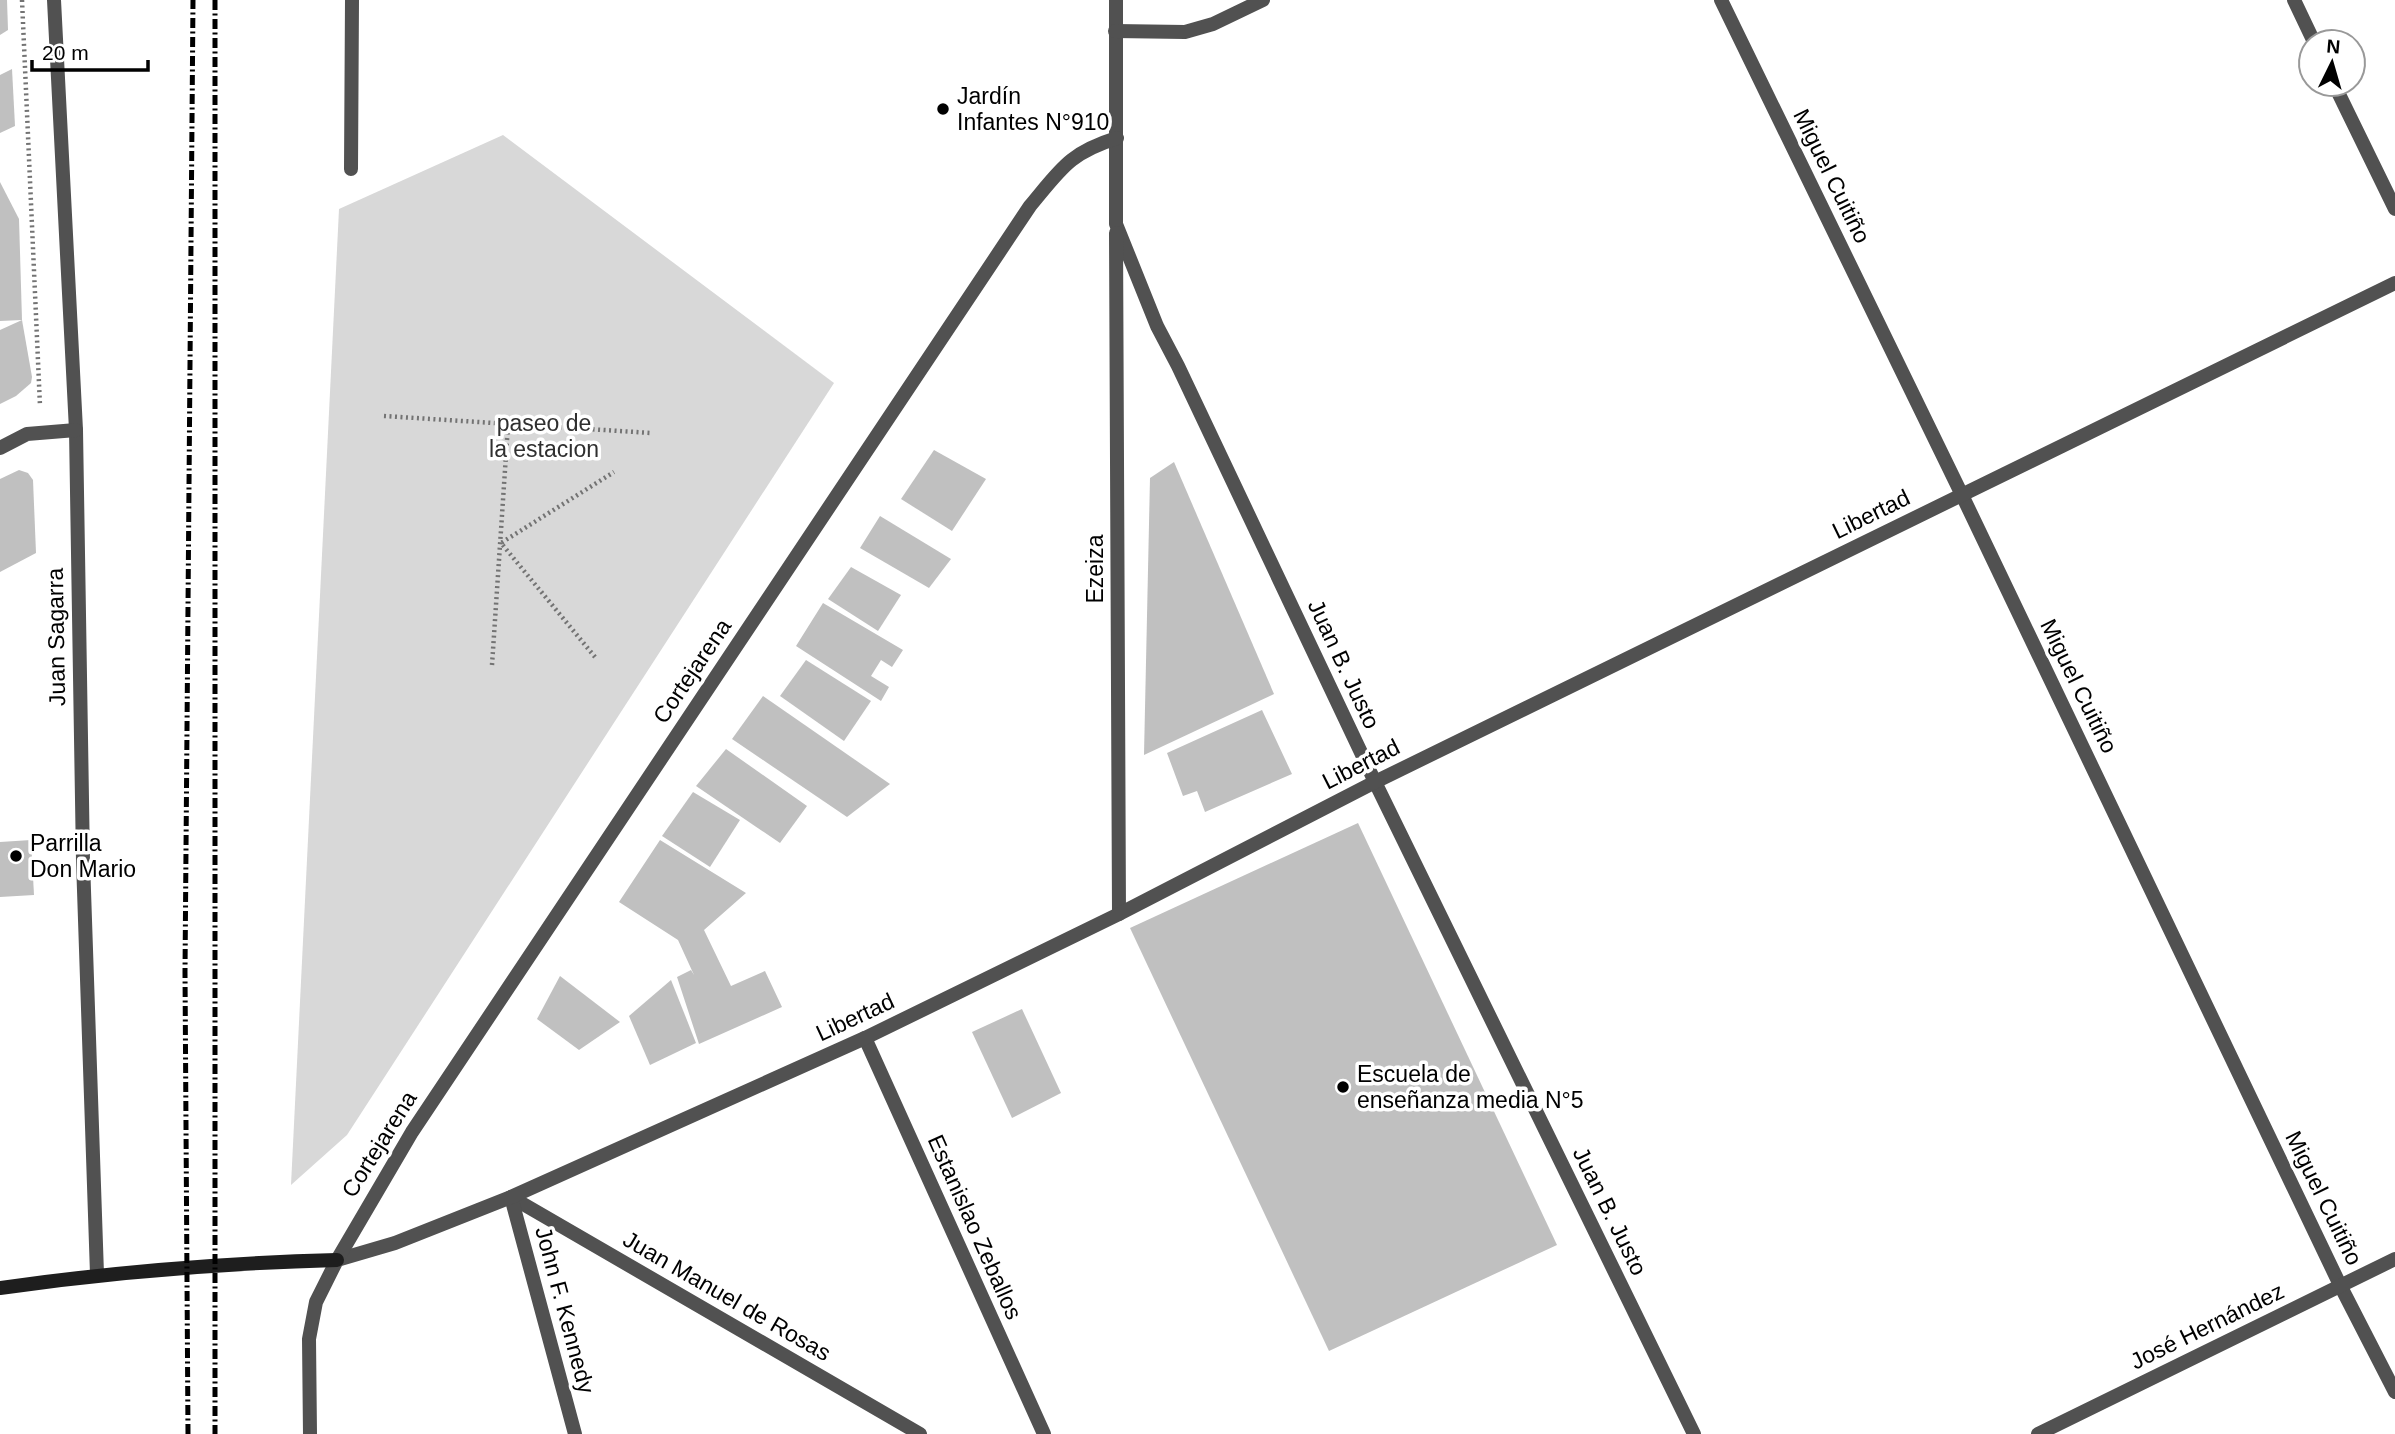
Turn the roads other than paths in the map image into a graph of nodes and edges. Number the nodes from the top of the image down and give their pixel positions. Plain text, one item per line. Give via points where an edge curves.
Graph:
1 (54, 0) edge
2 (352, 0) edge
3 (1116, 0) edge
4 (1263, 0) edge
5 (1721, 0) edge
6 (2294, 0) edge
7 (2307, 28) edge
8 (1115, 31) junction
9 (2341, 98) edge
10 (1117, 138) junction
11 (351, 169) dead end
12 (2395, 209) edge
13 (1115, 224) junction
14 (2395, 283) edge
15 (76, 430) junction
16 (0, 448) edge
17 (1962, 495) junction
18 (1375, 782) junction
19 (1119, 914) junction
20 (865, 1038) junction
21 (511, 1197) junction
22 (2395, 1259) edge
23 (337, 1260) junction
24 (97, 1274) junction
25 (2340, 1285) junction
26 (0, 1289) edge
27 (2395, 1392) edge
28 (310, 1434) edge
29 (575, 1434) edge
30 (920, 1434) edge
31 (1044, 1434) edge
32 (1694, 1434) edge
33 (2038, 1434) edge

1 - 15 street, Juan Sagarra
2 - 11 street
3 - 8 street, Juan B. Justo
4 - 8 street via 1185,32
5 - 17 street, Miguel Cuitiño
6 - 7 street
8 - 10 street, Juan B. Justo
9 - 12 street
10 - 13 street, Juan B. Justo
10 - 23 street, Cortejarena via 1069,160 1030,206 412,1132
13 - 18 street, Juan B. Justo via 1157,326
13 - 19 street, Ezeiza
14 - 17 street, Libertad
15 - 16 street via 27,435
15 - 24 street, Juan Sagarra via 83,861
17 - 18 street, Libertad
17 - 25 street, Miguel Cuitiño
18 - 19 street, Libertad
18 - 32 street, Juan B. Justo
19 - 20 street, Libertad
20 - 21 street, Libertad
20 - 31 street, Estanislao Zeballos
21 - 23 street, Libertad
21 - 29 street, John F. Kennedy
21 - 30 street, Juan Manuel de Rosas
22 - 25 street, José Hernández
23 - 24 main road
23 - 28 street, Cortejarena via 316,1302 309,1339
24 - 26 main road
25 - 27 street, Miguel Cuitiño
25 - 33 street, José Hernández

